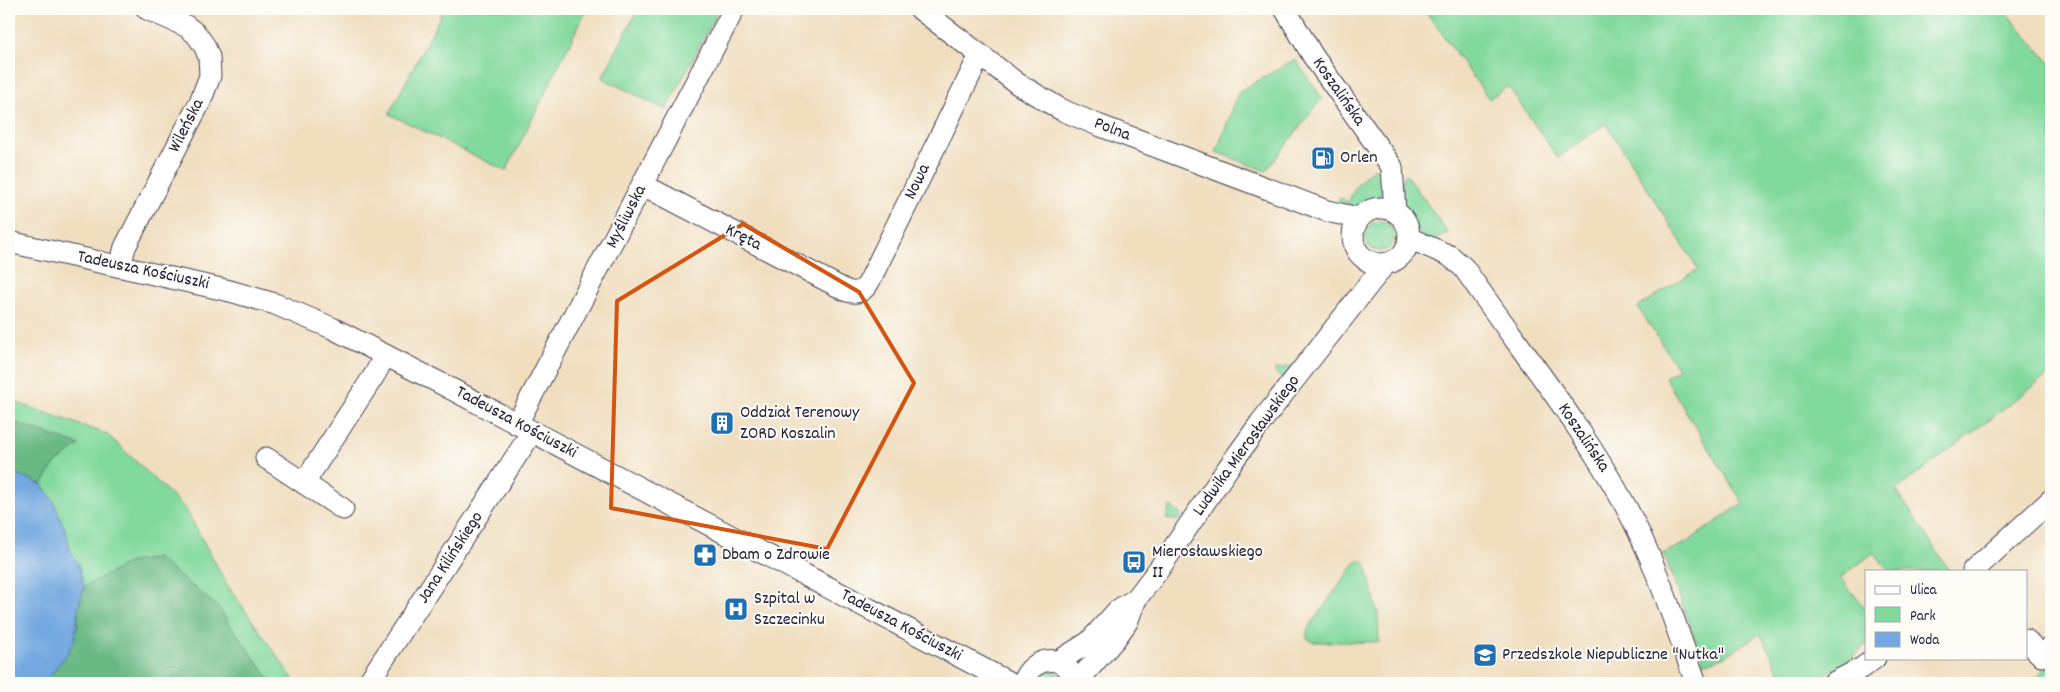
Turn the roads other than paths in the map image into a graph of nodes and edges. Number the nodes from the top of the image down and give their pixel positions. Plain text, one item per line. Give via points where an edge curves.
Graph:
1 (147, 9) edge
2 (734, 9) edge
3 (920, 9) edge
4 (1285, 9) edge
5 (981, 56) junction
6 (642, 186) junction
7 (1388, 209) junction
8 (1355, 226) junction
9 (1409, 238) junction
10 (9, 242) edge
11 (1361, 256) junction
12 (1385, 264) junction
13 (120, 266) junction
14 (844, 290) joint
15 (1360, 294) junction
16 (385, 355) junction
17 (525, 428) junction
18 (266, 458) dead end
19 (304, 483) junction
20 (2051, 500) edge
21 (343, 509) dead end
22 (1974, 570) edge
23 (1136, 599) junction
24 (2028, 642) edge
25 (2051, 648) edge
26 (1059, 662) junction
27 (1871, 670) edge
28 (1010, 679) edge
29 (368, 683) edge
30 (1076, 683) edge
31 (1696, 683) edge
32 (1832, 683) edge

1 - 13 street, Wileńska via 186,26 196,34 209,57 210,76 200,102 125,247
2 - 6 street, Myśliwska
3 - 5 street, Polna
4 - 7 street, Koszalińska via 1313,56 1392,166
5 - 8 street, Polna via 1024,88 1074,115 1327,211
5 - 14 street, Nowa via 867,286 857,292
6 - 14 street, Kręta
6 - 17 street, Myśliwska
7 - 8 street via 1364,212
7 - 9 street via 1403,218
8 - 11 street via 1356,250
9 - 12 street via 1401,255
9 - 31 street, Koszalińska via 1450,256 1464,268 1594,452 1647,549
10 - 13 street, Tadeusza Kościuszki
11 - 12 street via 1368,261
11 - 15 street
12 - 15 street, Ludwika Mierosławskiego
13 - 16 street, Tadeusza Kościuszki via 275,304
15 - 23 street, Ludwika Mierosławskiego via 1261,422
16 - 17 street, Tadeusza Kościuszki
16 - 19 street via 376,374
17 - 28 street, Tadeusza Kościuszki via 974,665
17 - 29 street, Jana Kilińskiego
18 - 19 street
19 - 21 street
20 - 22 street
23 - 26 street, Ludwika Mierosławskiego via 1118,610 1089,642
23 - 30 street, Ludwika Mierosławskiego via 1127,622
24 - 25 street via 2042,656
26 - 28 street via 1046,660
26 - 30 street via 1073,674
27 - 32 street

